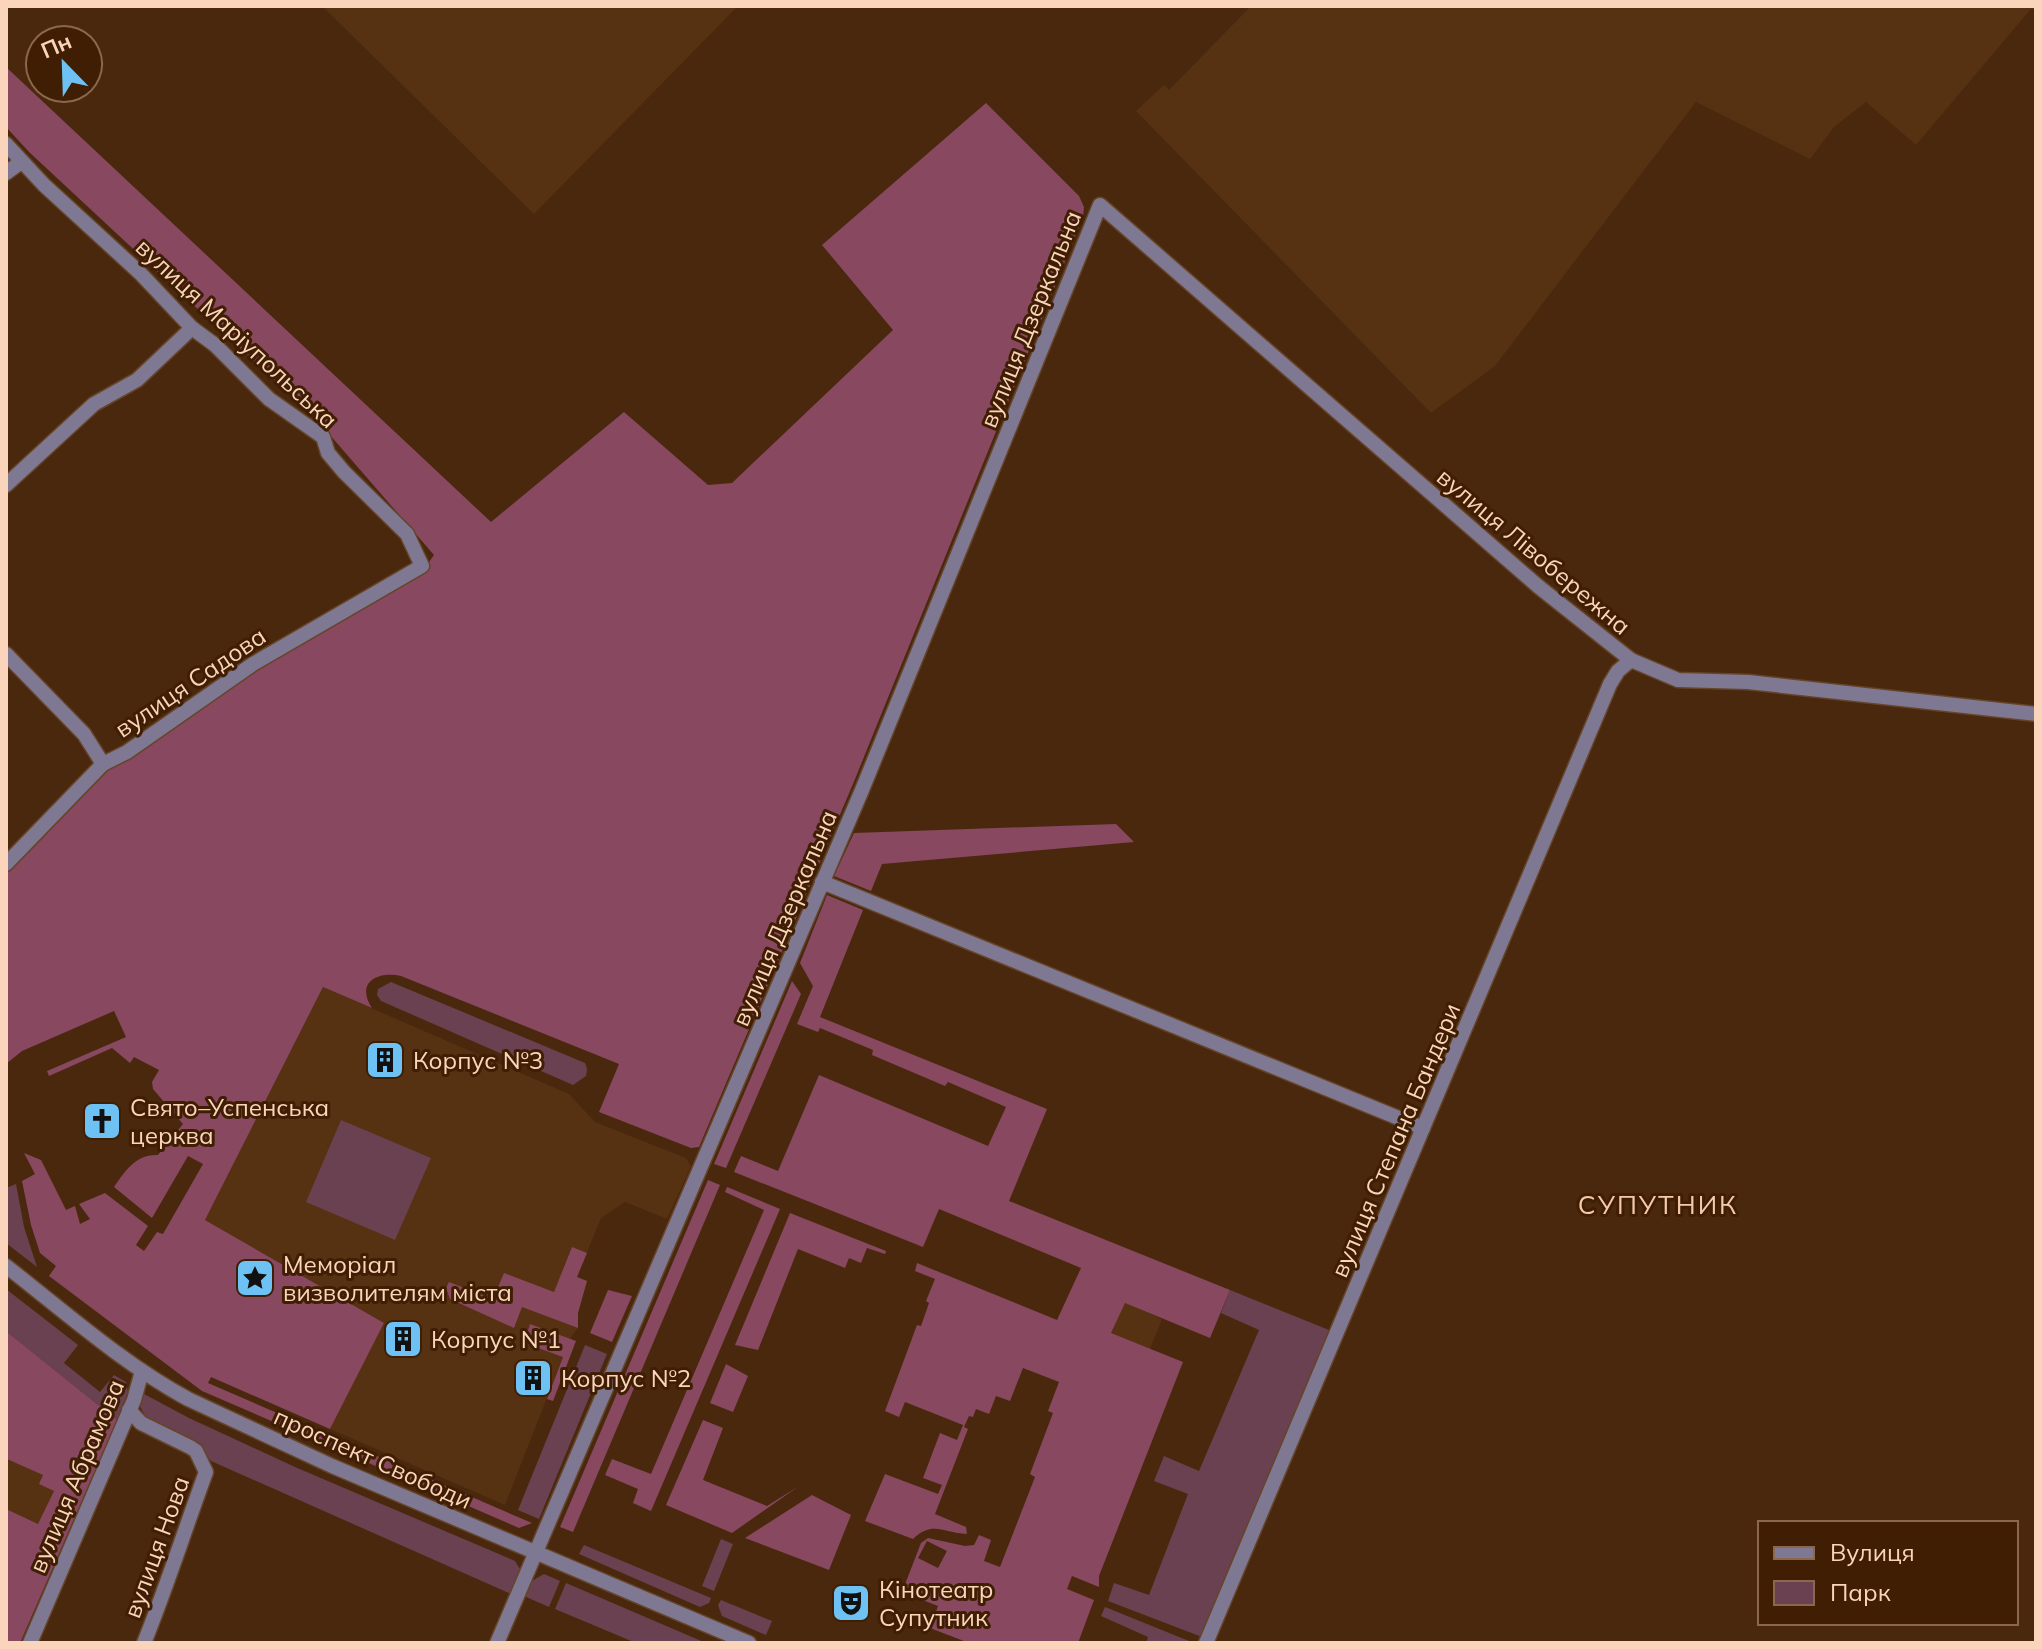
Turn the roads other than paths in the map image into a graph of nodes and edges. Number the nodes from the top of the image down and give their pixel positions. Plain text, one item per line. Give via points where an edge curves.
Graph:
1 (6, 144) edge
2 (21, 162) junction
3 (6, 173) edge
4 (1100, 205) joint
5 (192, 328) junction
6 (6, 485) edge
7 (422, 566) joint
8 (6, 654) edge
9 (1631, 660) junction
10 (2036, 714) edge
11 (103, 764) junction
12 (6, 864) edge
13 (822, 882) junction
14 (1423, 1128) junction
15 (6, 1266) edge
16 (142, 1371) junction
17 (129, 1410) junction
18 (536, 1553) junction
19 (30, 1643) edge
20 (144, 1643) edge
21 (497, 1643) edge
22 (749, 1643) edge
23 (1206, 1643) edge

1 - 2 street, вулиця Маріупольська
2 - 3 street
2 - 5 street, вулиця Маріупольська
4 - 9 street, вулиця Лівобережна via 1539,587
4 - 13 street, вулиця Дзеркальна
5 - 6 street via 137,380 94,404
5 - 7 street, вулиця Маріупольська via 269,399 323,437 344,472 407,534
7 - 11 street, вулиця Садова via 253,664
8 - 11 street via 84,734
9 - 10 street, вулиця Лівобережна via 1678,680 1748,682
9 - 14 street, вулиця Степана Бандери via 1610,684
11 - 12 street, вулиця Садова
13 - 14 street
13 - 18 street, вулиця Дзеркальна
14 - 23 street, вулиця Степана Бандери
15 - 16 street, проспект Свободи
16 - 17 street, вулиця Абрамова
16 - 18 street, проспект Свободи via 188,1399 289,1446
17 - 19 street, вулиця Абрамова
17 - 20 street, вулиця Нова via 141,1423 196,1451 206,1472
18 - 21 street, вулиця Дзеркальна
18 - 22 street, проспект Свободи

